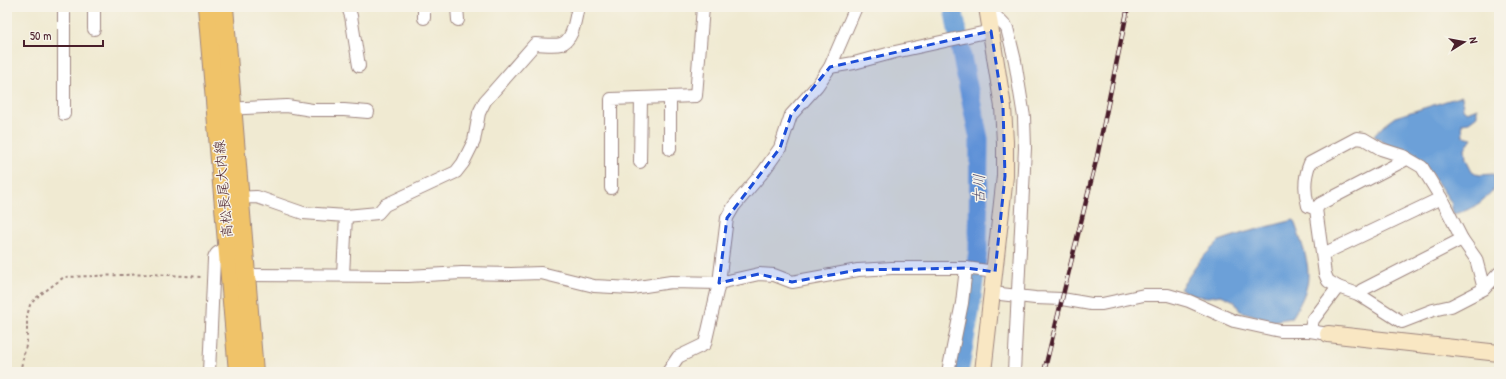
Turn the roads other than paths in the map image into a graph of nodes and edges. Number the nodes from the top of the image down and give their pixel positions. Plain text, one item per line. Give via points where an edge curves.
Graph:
1 (64, 7) edge
2 (94, 7) edge
3 (207, 7) edge
4 (224, 7) edge
5 (348, 7) edge
6 (457, 7) edge
7 (578, 7) edge
8 (704, 7) edge
9 (856, 7) edge
10 (987, 7) edge
11 (458, 20) dead end
12 (94, 29) dead end
13 (991, 31) junction
14 (359, 66) dead end
15 (830, 67) junction
16 (670, 97) junction
17 (641, 98) junction
18 (224, 109) junction
19 (368, 112) dead end
20 (64, 114) dead end
21 (670, 150) dead end
22 (1406, 157) junction
23 (640, 162) dead end
24 (611, 188) dead end
25 (232, 198) junction
26 (1441, 198) junction
27 (1316, 209) junction
28 (346, 216) junction
29 (1462, 239) junction
30 (1323, 254) junction
31 (967, 269) junction
32 (989, 271) junction
33 (1499, 273) edge
34 (343, 275) junction
35 (230, 276) junction
36 (719, 283) junction
37 (1338, 287) junction
38 (1484, 289) junction
39 (992, 293) junction
40 (1358, 294) junction
41 (1018, 296) junction
42 (1310, 331) junction
43 (1328, 334) joint
44 (1499, 353) edge
45 (209, 372) edge
46 (238, 372) edge
47 (254, 372) edge
48 (668, 372) edge
49 (948, 372) edge
50 (983, 372) edge
51 (1014, 372) edge

1 - 20 street
2 - 12 street
3 - 18 main road, 高松長尾大内線
4 - 18 main road, 高松長尾大内線
5 - 14 street
6 - 11 street
7 - 28 street via 572,33 567,40 560,44 535,44 485,100 479,114 474,141 456,172 385,205 378,213
8 - 16 street via 696,96
9 - 15 street
10 - 13 street
10 - 41 street via 1007,28 1024,117 1025,148
13 - 15 street
13 - 32 street via 1003,108 1005,176
15 - 36 street via 791,115 780,148 727,218
16 - 17 street
16 - 21 street
17 - 23 street
17 - 24 street via 611,99
18 - 19 street via 287,106 312,110
18 - 25 main road, 高松長尾大内線
22 - 26 street via 1422,167
22 - 27 street via 1404,161 1320,204
22 - 27 street via 1357,138 1310,163 1306,173 1305,194 1308,206
25 - 28 street via 261,198 303,213
25 - 35 main road, 高松長尾大内線
25 - 35 main road, 高松長尾大内線 via 228,250
26 - 29 street
26 - 30 street
27 - 30 street
28 - 34 street
29 - 38 street via 1476,259
29 - 40 street
30 - 37 street via 1328,281
31 - 32 street
31 - 36 street via 858,270 792,282 774,275 759,274
31 - 49 street
32 - 39 street
33 - 38 street
34 - 35 street
34 - 36 street via 541,273 594,286 632,288 671,282
35 - 45 street
35 - 46 main road, 高松長尾大内線
35 - 47 main road, 高松長尾大内線
36 - 48 street via 705,344 678,357
37 - 40 street
37 - 42 street via 1313,320
38 - 40 street via 1451,306 1402,322
39 - 41 street
39 - 50 street
41 - 42 street via 1102,304 1144,295 1168,295 1189,301 1234,321 1280,331
41 - 51 street
42 - 43 street
43 - 44 street

